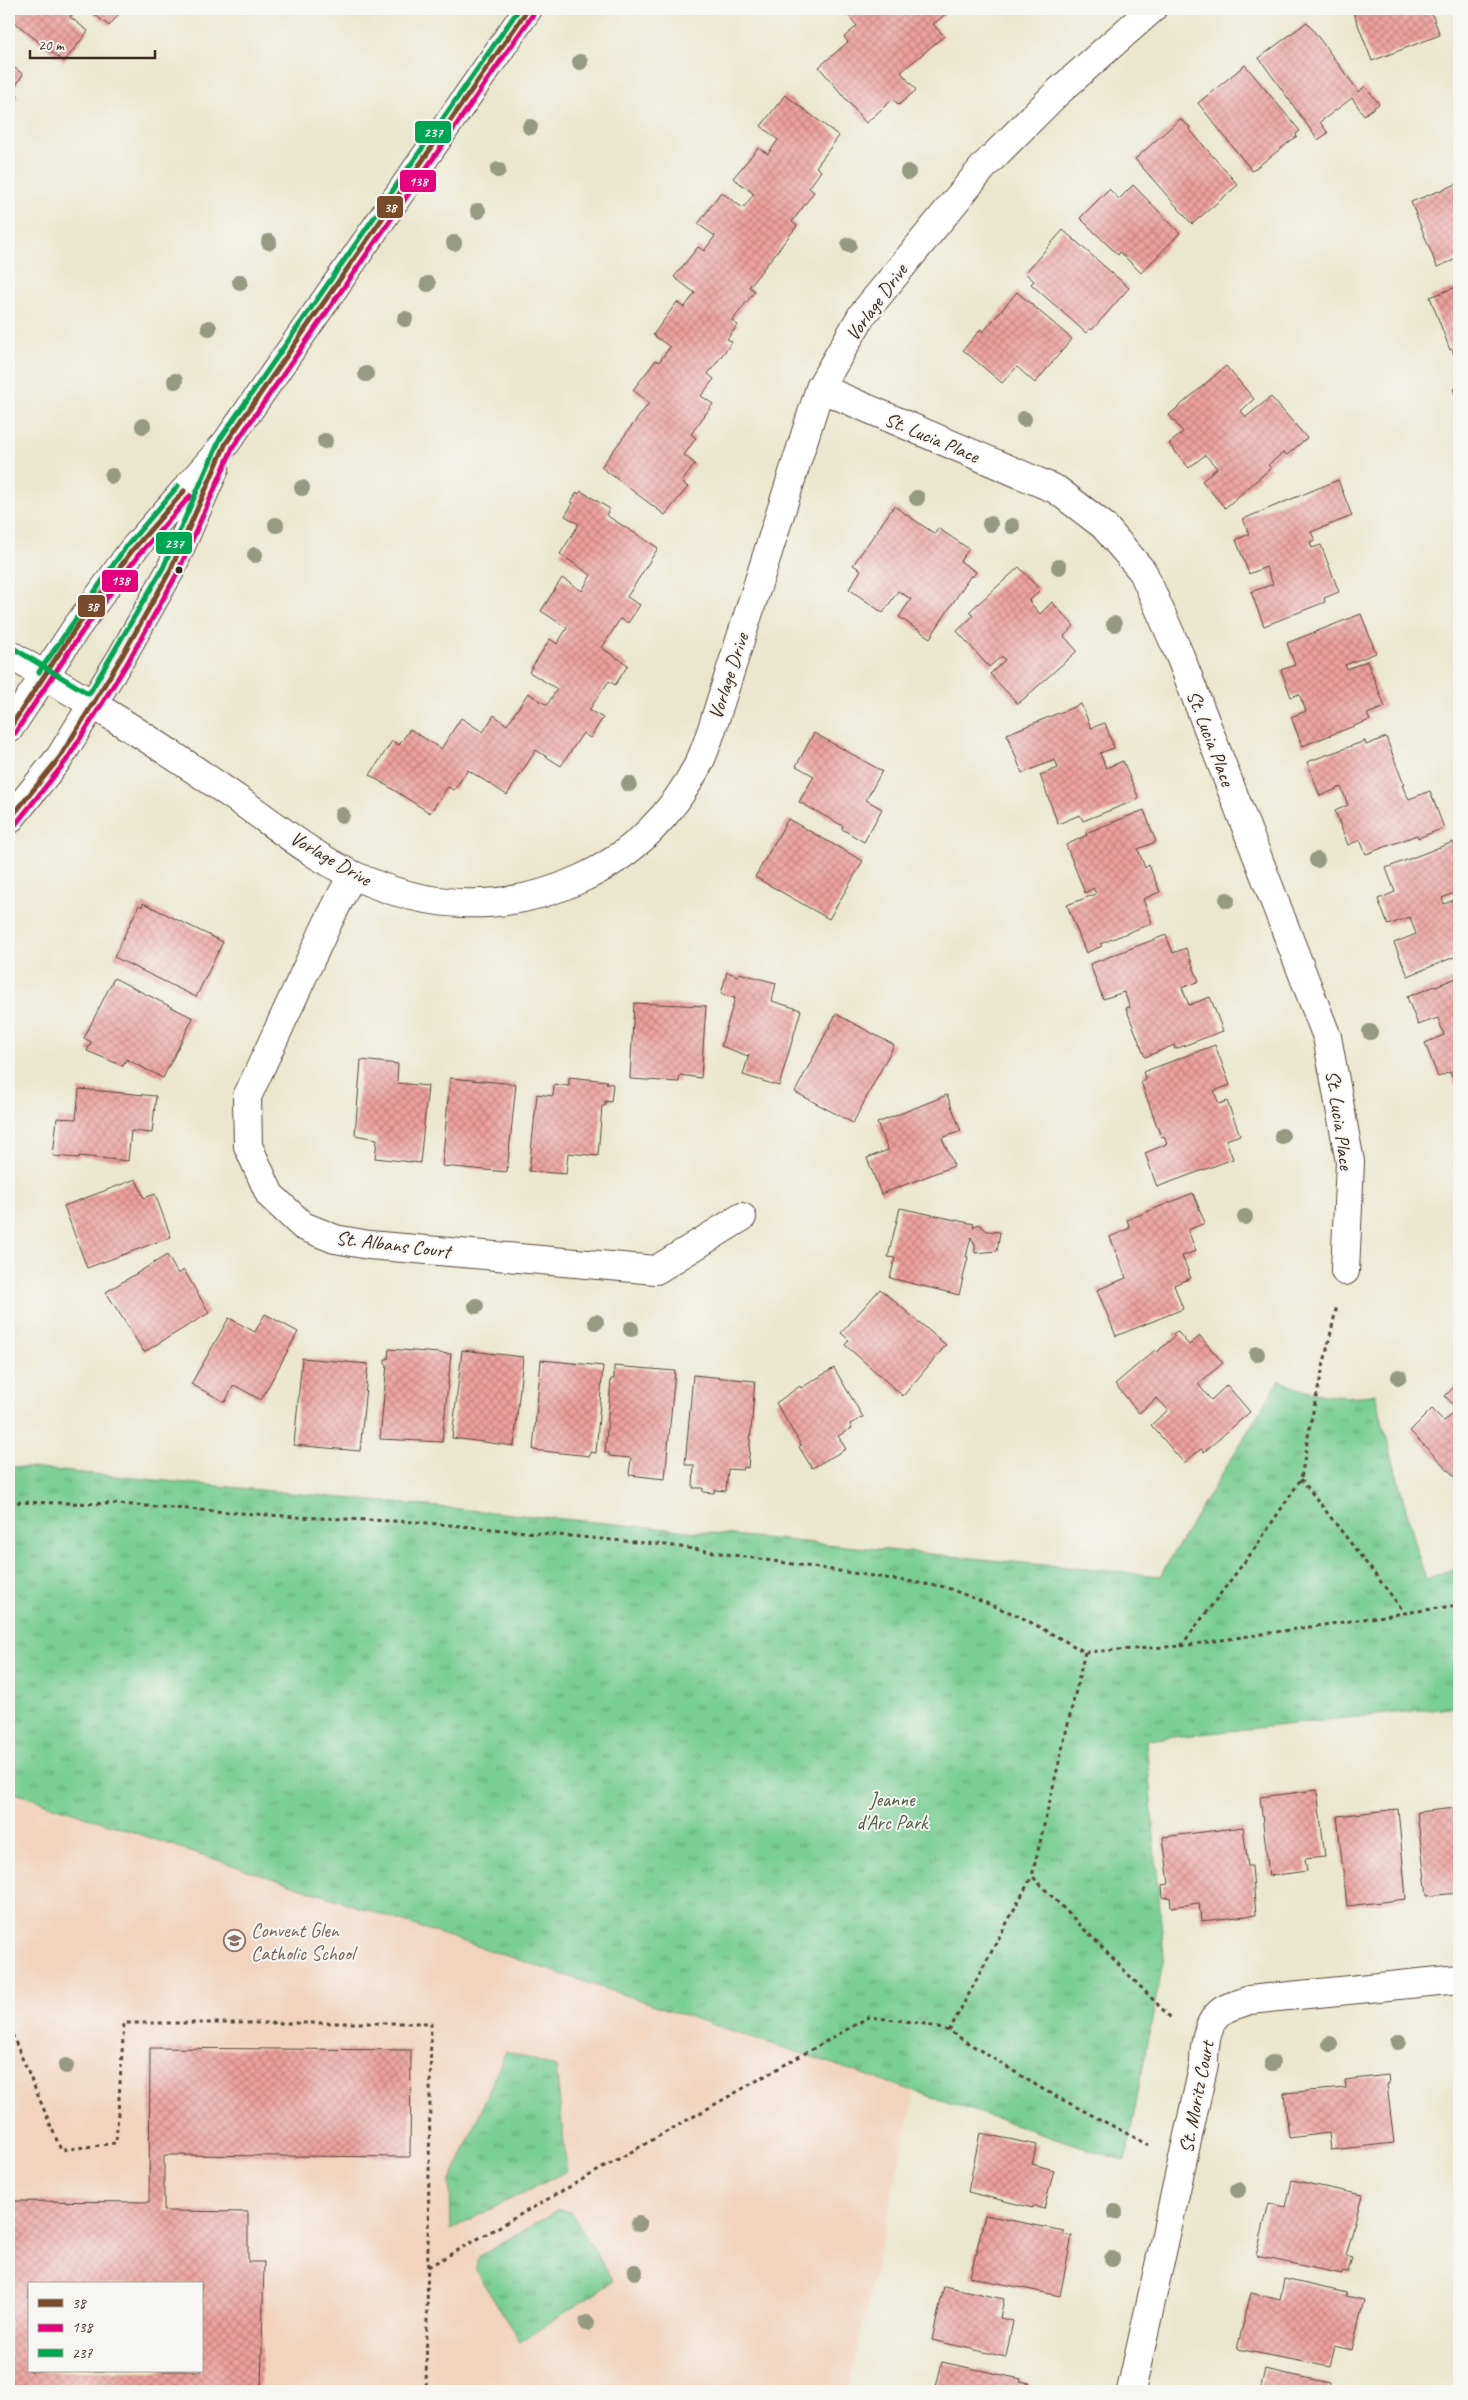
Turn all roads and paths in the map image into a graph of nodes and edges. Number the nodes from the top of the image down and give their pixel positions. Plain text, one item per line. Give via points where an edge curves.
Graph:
1 (528, 9) edge
2 (1152, 9) edge
3 (820, 388) junction
4 (226, 443) junction
5 (9, 654) edge
6 (45, 676) junction
7 (92, 704) junction
8 (9, 730) edge
9 (9, 820) edge
10 (352, 875) junction
11 (742, 1217) dead end
12 (1345, 1271) joint
13 (1301, 1479) junction
14 (9, 1502) edge
15 (1459, 1604) edge
16 (1405, 1613) junction
17 (1181, 1646) junction
18 (1085, 1652) junction
19 (1032, 1876) junction
20 (1459, 1979) edge
21 (9, 2027) edge
22 (949, 2031) junction
23 (1204, 2043) junction
24 (1182, 2163) junction
25 (427, 2267) junction
26 (426, 2391) edge
27 (1131, 2391) edge

1 - 4 street
2 - 3 street, Vorlage Drive via 1057,93 984,165 862,315
3 - 10 street, Vorlage Drive via 699,762 672,807 640,841 601,870 556,890 506,902 458,904 410,897
3 - 12 street, St. Lucia Place via 1057,490 1104,526 1143,572 1180,656 1327,1037 1350,1162
4 - 6 street via 130,552
4 - 7 street via 170,571
5 - 6 street, Vorlage Drive
6 - 7 street, Vorlage Drive
6 - 8 street
7 - 9 street via 60,757
7 - 10 street, Vorlage Drive via 149,738
10 - 11 street, St. Albans Court via 247,1097 248,1146 270,1195 303,1226 335,1239 369,1245 656,1270
12 - 13 path
13 - 16 path
13 - 17 path via 1255,1548
14 - 18 path via 119,1504 417,1522 667,1545 945,1587 1019,1616
15 - 16 path
16 - 17 path
17 - 18 path
18 - 19 path
19 - 22 path
19 - 23 path via 1171,2019
20 - 23 street, St. Moritz Court via 1249,2000 1224,2009 1212,2023
21 - 25 path via 61,2150 116,2144 124,2024 431,2024
22 - 24 path via 1044,2090
22 - 25 path via 921,2023 869,2017
23 - 24 street, St. Moritz Court via 1204,2064
24 - 27 street, St. Moritz Court
25 - 26 path

